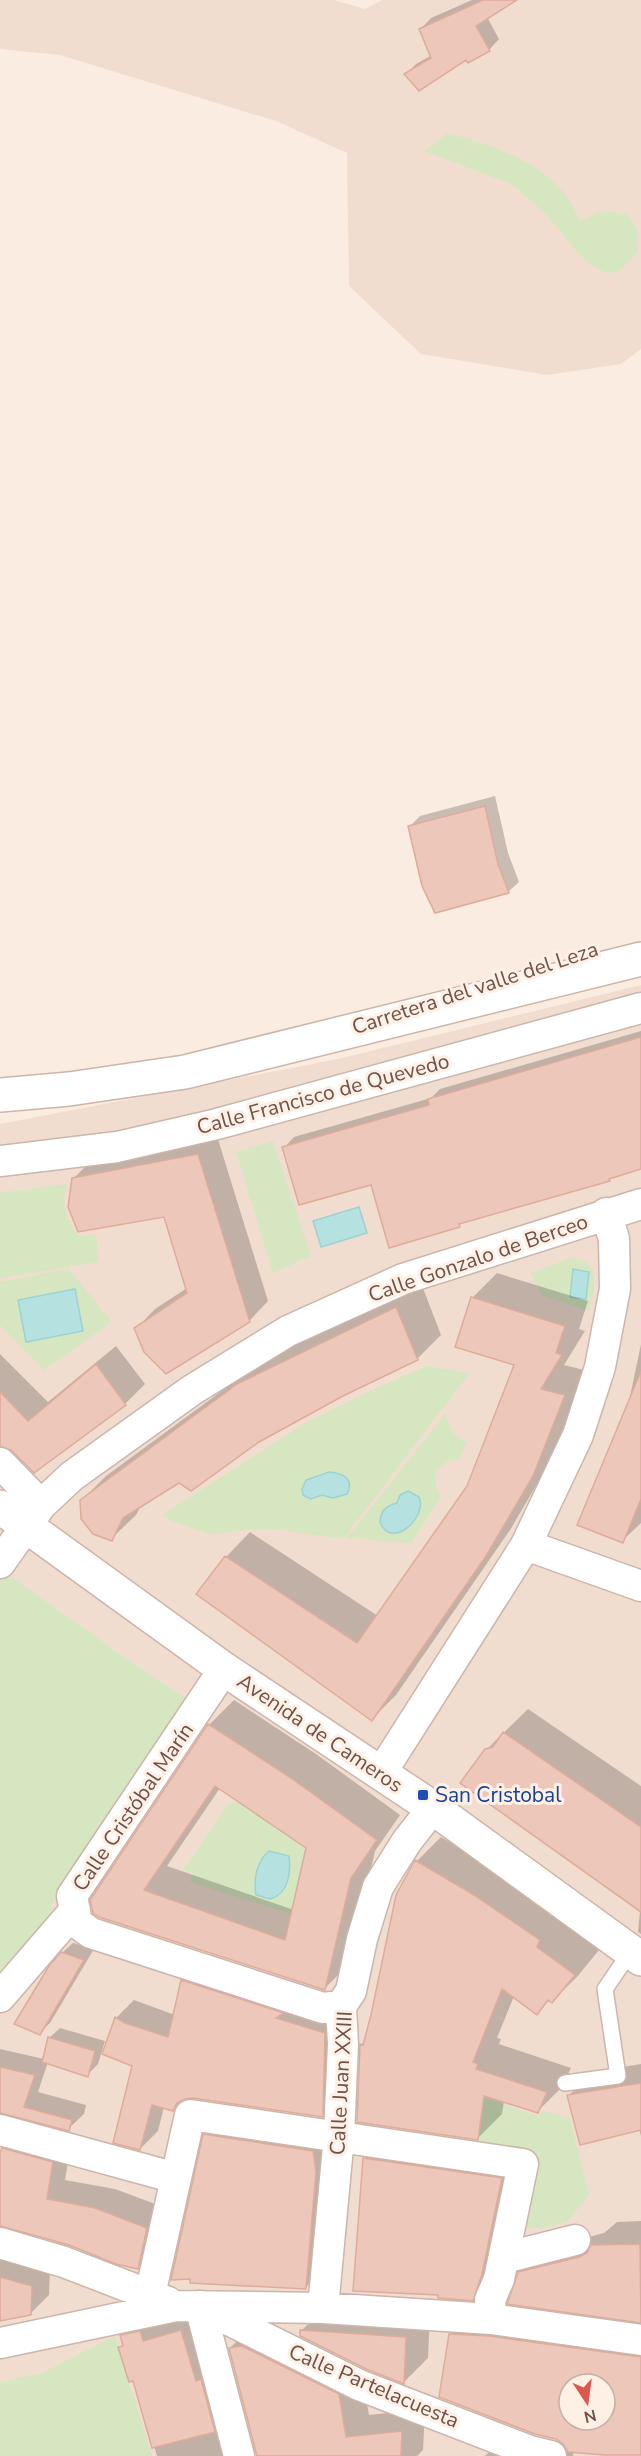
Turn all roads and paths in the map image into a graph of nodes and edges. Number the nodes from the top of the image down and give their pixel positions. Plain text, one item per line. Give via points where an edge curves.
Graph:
1 (641, 936) edge
2 (641, 959) edge
3 (641, 973) edge
4 (504, 995) junction
5 (641, 1008) edge
6 (309, 1041) junction
7 (0, 1095) edge
8 (0, 1161) edge
9 (641, 1204) edge
10 (606, 1213) junction
11 (0, 1463) edge
12 (22, 1513) edge
13 (526, 1545) junction
14 (0, 1563) edge
15 (641, 1586) edge
16 (224, 1669) junction
17 (381, 1773) junction
18 (433, 1808) junction
19 (75, 1910) junction
20 (636, 1955) edge
21 (0, 1997) edge
22 (342, 2006) junction
23 (565, 2083) dead end
24 (0, 2130) edge
25 (339, 2136) junction
26 (176, 2178) junction
27 (575, 2240) dead end
28 (0, 2243) edge
29 (504, 2258) junction
30 (175, 2302) junction
31 (323, 2308) junction
32 (491, 2319) junction
33 (641, 2340) edge
34 (0, 2343) edge
35 (239, 2456) edge
36 (551, 2456) edge

1 - 6 main road, Carretera del valle del Leza via 475,985
2 - 4 main road, Carretera del valle del Leza
3 - 4 main road via 584,987
4 - 6 main road, Carretera del valle del Leza
5 - 8 street, Calle Francisco de Quevedo via 217,1124 117,1147
6 - 7 main road, Carretera del valle del Leza via 185,1072
9 - 10 street, Calle Gonzalo de Berceo
10 - 12 street, Calle Gonzalo de Berceo via 403,1279 288,1331 192,1390
10 - 13 street via 614,1239 615,1289 600,1367 578,1436
11 - 12 street
12 - 14 street, Calle Gonzalo de Berceo
12 - 16 main road, Avenida de Cameros
13 - 15 street
13 - 17 street
16 - 17 main road, Avenida de Cameros
16 - 19 street, Calle Cristóbal Marín via 72,1896
17 - 18 main road, Avenida de Cameros
18 - 20 main road, Avenida de Cameros
18 - 22 street, Calle Juan XXIII via 378,1887 351,1991
19 - 21 street, Calle Cristóbal Marín
19 - 22 street via 77,1923 91,1933 323,2008
20 - 23 lane via 605,1989 618,2076
22 - 25 street, Calle Juan XXIII
24 - 26 street
25 - 26 street via 190,2115
25 - 29 street via 523,2164
25 - 31 street, Calle Juan XXIII
26 - 30 street
27 - 29 street
28 - 30 street
29 - 32 street via 490,2300
30 - 31 street
30 - 34 street
30 - 35 street
30 - 36 street, Calle Partelacuesta via 359,2385
31 - 32 street
32 - 33 street

